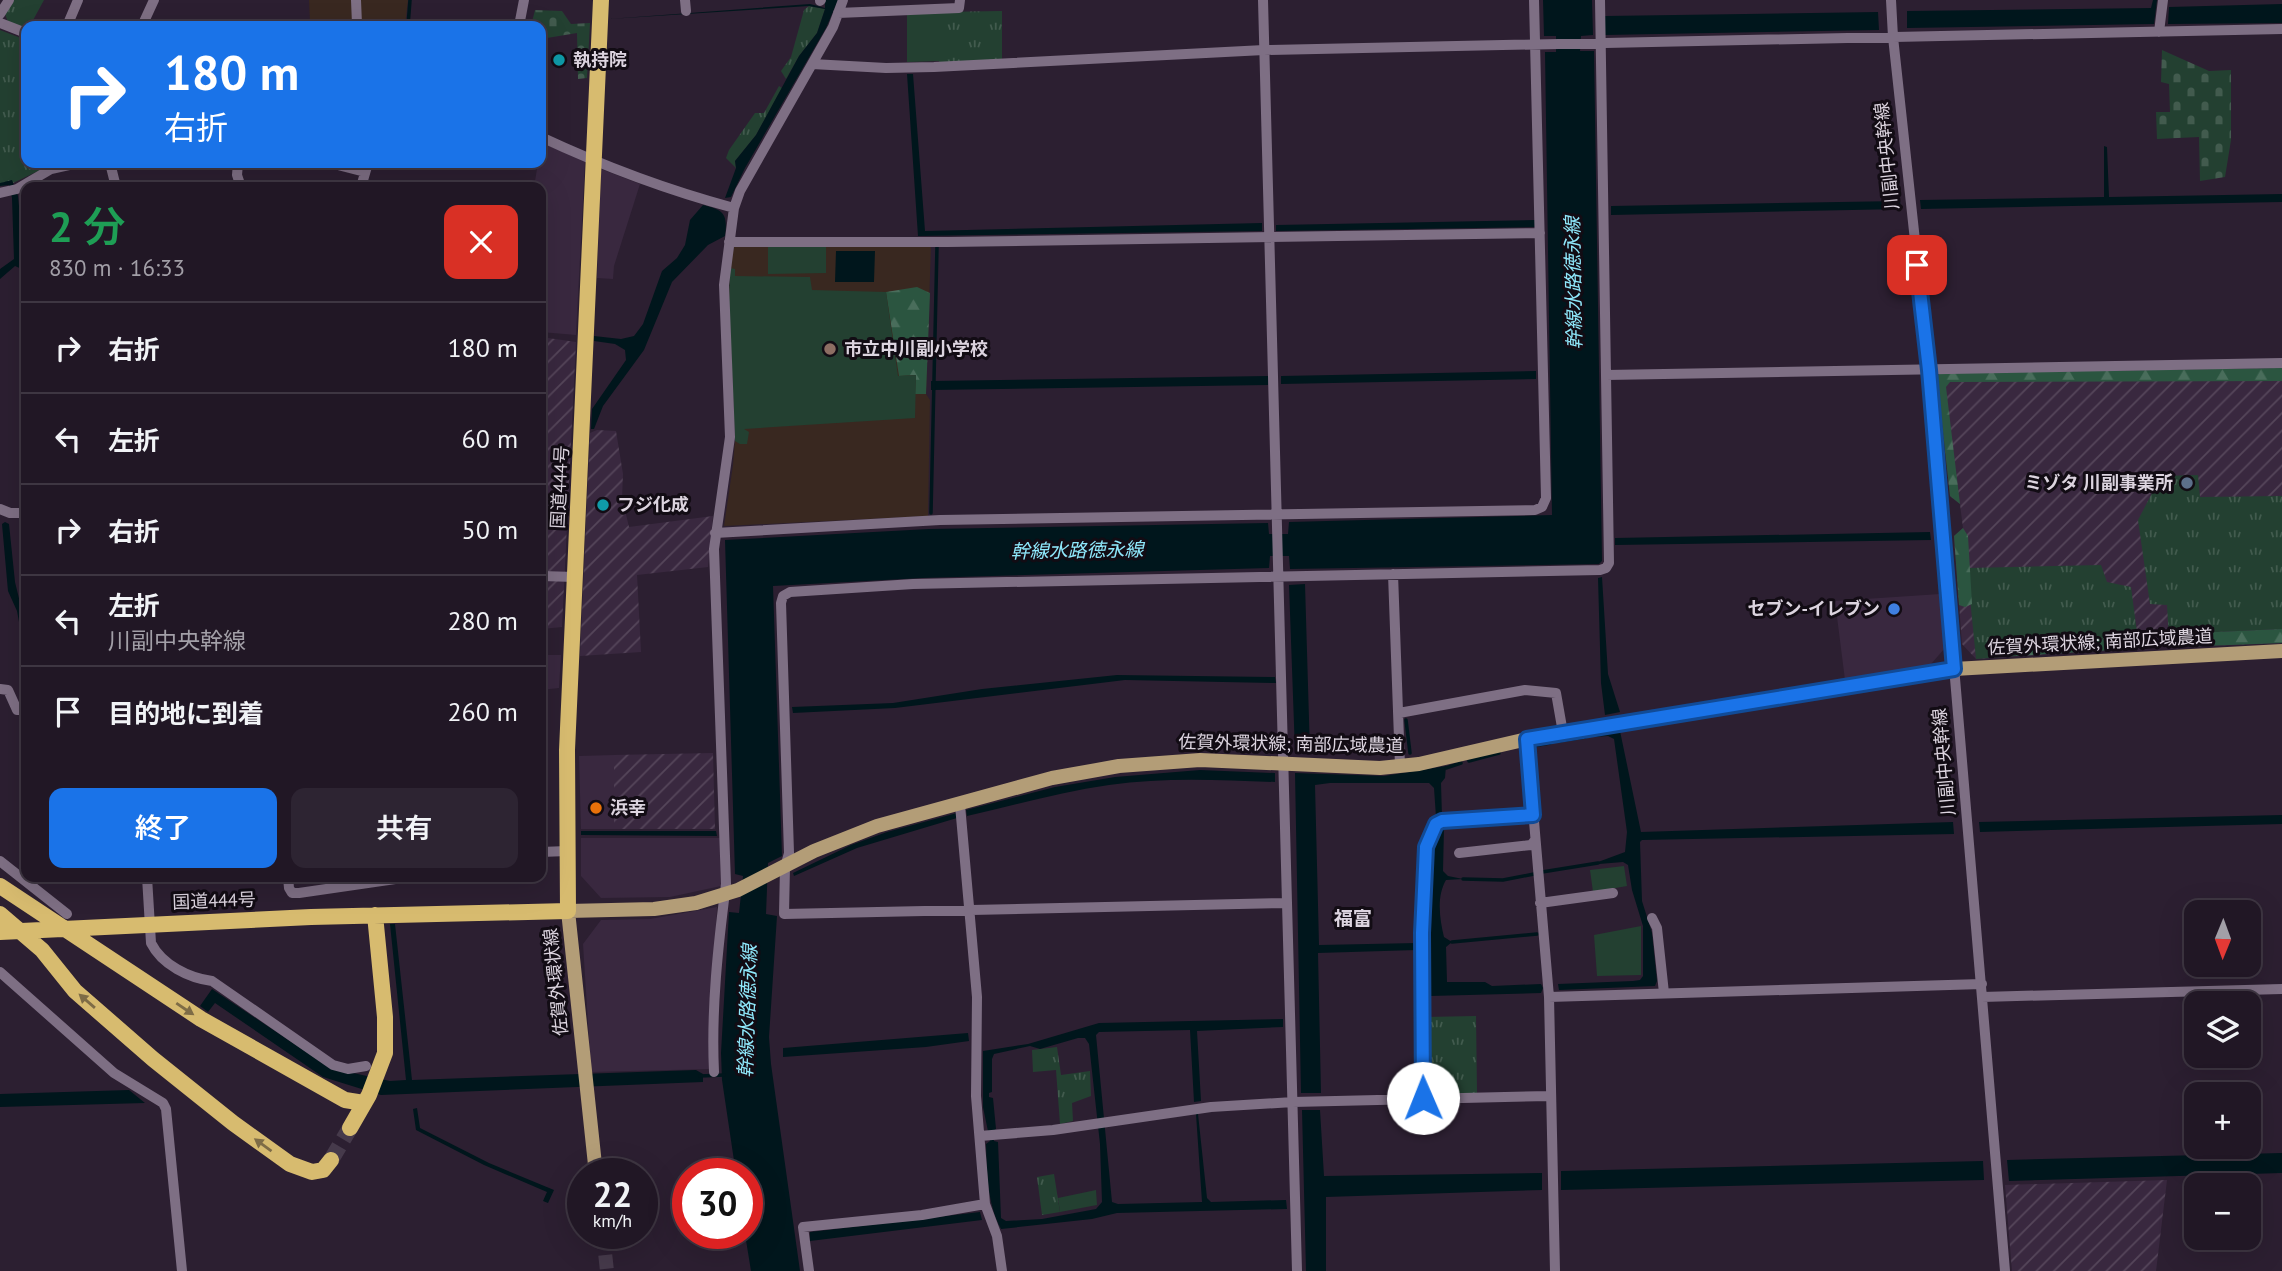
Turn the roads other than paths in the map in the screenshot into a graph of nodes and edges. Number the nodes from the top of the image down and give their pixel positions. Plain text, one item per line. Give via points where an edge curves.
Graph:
1 (9, 0) edge
2 (78, 0) edge
3 (154, 0) edge
4 (356, 0) edge
5 (524, 0) edge
6 (601, 0) edge
7 (842, 0) edge
8 (960, 0) edge
9 (1263, 0) edge
10 (1534, 0) edge
11 (1600, 0) edge
12 (1891, 0) edge
13 (2163, 0) edge
14 (838, 13) junction
15 (0, 14) edge
16 (69, 21) edge
17 (144, 21) edge
18 (358, 21) edge
19 (520, 21) edge
20 (0, 23) edge
21 (2282, 29) edge
22 (21, 31) edge
23 (2159, 32) junction
24 (1893, 37) junction
25 (1600, 43) junction
26 (1535, 44) junction
27 (1264, 50) junction
28 (812, 64) junction
29 (546, 139) edge
30 (594, 161) junction
31 (56, 168) edge
32 (27, 182) edge
33 (734, 208) junction
34 (1540, 233) junction
35 (1269, 237) junction
36 (729, 242) junction
37 (2282, 363) edge
38 (1929, 370) junction
39 (1606, 375) junction
40 (0, 509) edge
41 (21, 513) edge
42 (1278, 514) junction
43 (715, 533) junction
44 (1393, 574) junction
45 (546, 576) edge
46 (1279, 576) junction
47 (575, 577) junction
48 (2282, 652) edge
49 (1954, 669) junction
50 (0, 689) edge
51 (21, 710) edge
52 (1399, 713) junction
53 (1563, 733) junction
54 (1527, 739) junction
55 (1285, 764) junction
56 (1400, 766) junction
57 (960, 805) junction
58 (1533, 815) junction
59 (1535, 840) junction
60 (567, 851) junction
61 (546, 852) edge
62 (1459, 853) dead end
63 (0, 861) edge
64 (778, 870) junction
65 (21, 878) edge
66 (27, 882) edge
67 (147, 882) edge
68 (288, 882) edge
69 (375, 882) edge
70 (4, 889) edge
71 (732, 892) junction
72 (1614, 893) dead end
73 (1287, 903) junction
74 (1540, 903) junction
75 (970, 910) junction
76 (568, 911) junction
77 (0, 914) edge
78 (67, 914) dead end
79 (375, 915) junction
80 (1652, 918) dead end
81 (149, 923) junction
82 (0, 932) edge
83 (0, 972) edge
84 (1982, 984) junction
85 (2282, 989) edge
86 (1664, 993) junction
87 (1549, 997) junction
88 (1982, 997) junction
89 (366, 1066) dead end
90 (714, 1072) dead end
91 (1550, 1096) junction
92 (1423, 1098) junction
93 (1293, 1102) junction
94 (364, 1103) junction
95 (350, 1128) tunnel mouth
96 (988, 1135) junction
97 (594, 1158) edge
98 (331, 1160) tunnel mouth
99 (985, 1204) junction
100 (182, 1271) edge
101 (809, 1271) edge
102 (1002, 1271) edge
103 (1297, 1271) edge
104 (1555, 1271) edge
105 (2005, 1271) edge

1 - 15 street
2 - 16 street
3 - 17 street
4 - 18 street
5 - 19 street
6 - 30 highway, 国道444号
7 - 14 street
8 - 14 street via 960,8
9 - 27 street
10 - 26 street
11 - 25 street
12 - 24 street, 川副中央幹線
13 - 23 street
14 - 28 street
20 - 22 street
21 - 23 street
23 - 24 street
24 - 25 street
24 - 38 street, 川副中央幹線
25 - 26 street
25 - 39 street
26 - 27 street
26 - 34 street
27 - 28 street via 934,67
27 - 35 street
28 - 33 street
29 - 30 street
30 - 33 street
30 - 47 highway, 国道444号
31 - 32 street
33 - 36 street
34 - 35 street
34 - 42 street via 1546,498 1542,507
35 - 36 street
35 - 42 street
36 - 43 street via 724,285 730,438
37 - 38 street
38 - 39 street
38 - 49 street, 川副中央幹線
39 - 44 street via 1606,568
40 - 41 street
42 - 43 street via 940,520
42 - 46 street
43 - 71 street
44 - 46 street
44 - 52 street
45 - 47 street
46 - 55 street
46 - 64 street via 913,584 783,596 789,853
47 - 60 highway, 国道444号
48 - 49 main road, 佐賀外環状線; 南部広域農道
49 - 53 main road, 佐賀外環状線; 南部広域農道
49 - 84 street, 川副中央幹線
50 - 51 street via 8,690
52 - 53 street via 1525,690 1556,693
52 - 56 street
53 - 54 main road, 佐賀外環状線; 南部広域農道
54 - 56 main road, 佐賀外環状線; 南部広域農道
54 - 58 street
55 - 56 main road, 佐賀外環状線; 南部広域農道
55 - 57 main road, 佐賀外環状線; 南部広域農道 via 1200,760 1119,766 1052,778
55 - 73 street
57 - 64 main road, 佐賀外環状線; 南部広域農道 via 877,826
57 - 75 street
58 - 59 street
58 - 92 street via 1442,821 1436,824 1426,847
59 - 62 street via 1531,845
59 - 74 street
60 - 61 street
60 - 76 highway, 国道444号
63 - 65 street
64 - 71 main road, 佐賀外環状線
64 - 75 street via 784,914
66 - 78 street
67 - 81 street
68 - 69 street via 292,893
70 -> 94 highway via 201,1019 345,1100
71 - 76 main road, 佐賀外環状線 via 653,909
71 - 90 street via 721,909
72 - 74 street
73 - 75 street
73 - 93 street
74 - 87 street
75 - 96 street via 977,997 976,1096
76 - 79 highway, 国道444号
76 - 97 main road, 佐賀外環状線
98 -> 77 highway via 323,1170 312,1172 290,1164 233,1123 75,991 42,950
79 - 81 highway, 国道444号
79 - 94 highway via 386,1037 381,1069
80 - 86 street
81 - 82 highway, 国道444号
81 - 89 street via 156,952 191,978 212,981 333,1065 348,1069
83 - 100 street via 114,1073 163,1103
84 - 86 street
84 - 88 street, 川副中央幹線
85 - 88 street
86 - 87 street
87 - 91 street
88 - 105 street, 川副中央幹線
91 - 92 street
91 - 104 street
92 - 93 street
93 - 96 street via 1203,1108
93 - 103 street
94 - 95 highway
96 - 99 street
99 - 101 street via 803,1227
99 - 102 street via 997,1236

